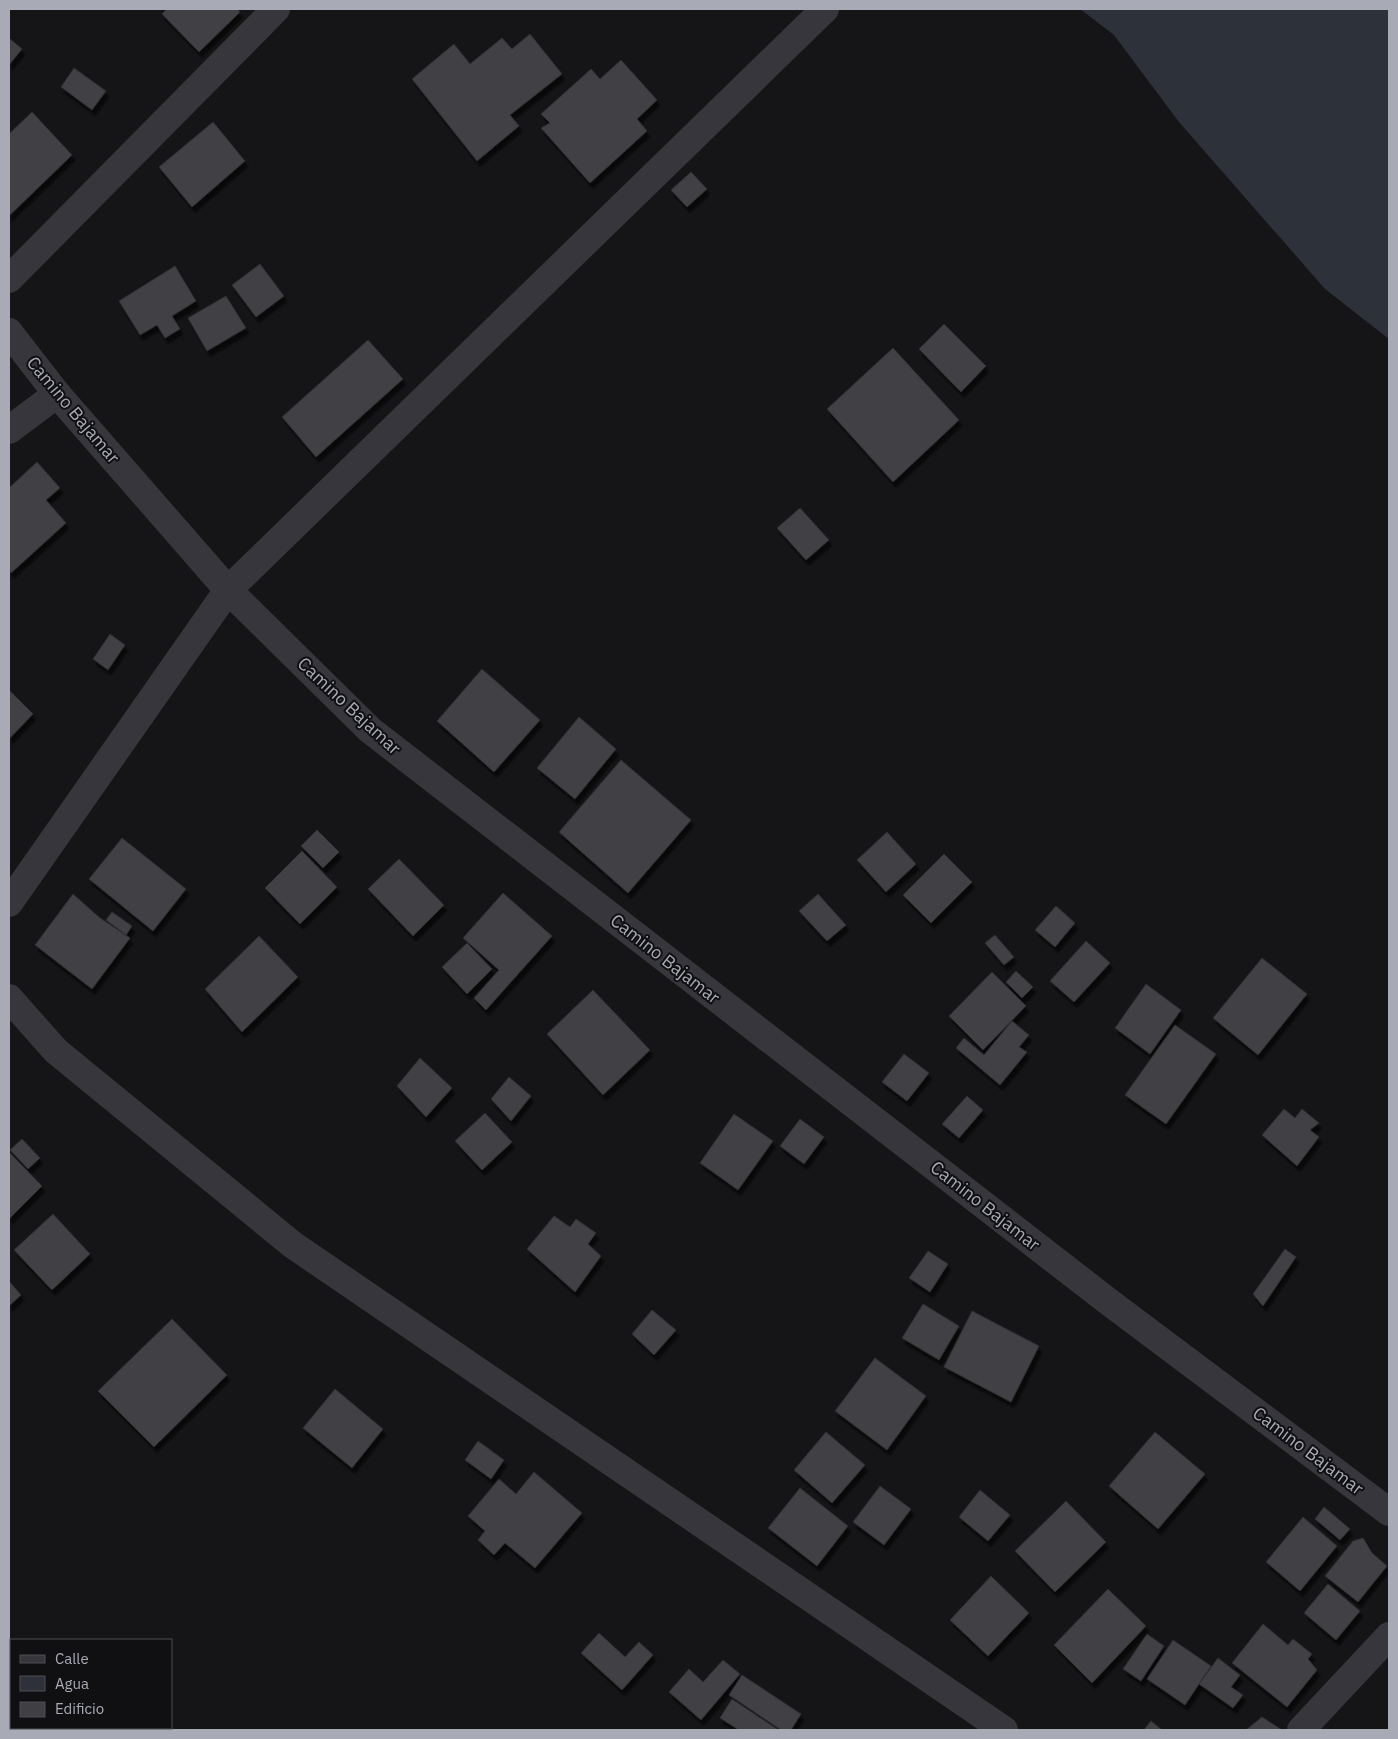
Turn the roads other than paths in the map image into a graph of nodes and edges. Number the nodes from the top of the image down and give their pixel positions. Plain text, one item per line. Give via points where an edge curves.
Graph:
1 (276, 9) edge
2 (825, 9) edge
3 (9, 278) edge
4 (9, 332) edge
5 (57, 394) junction
6 (9, 430) edge
7 (228, 590) junction
8 (9, 903) edge
9 (9, 998) edge
10 (1389, 1512) edge
11 (1389, 1636) edge
12 (1004, 1730) edge
13 (1301, 1730) edge

1 - 3 street
2 - 7 street
4 - 5 street, Camino Bajamar
5 - 6 street
5 - 7 street, Camino Bajamar
7 - 8 street
7 - 10 street, Camino Bajamar via 370,730 1108,1302
9 - 12 street via 56,1051 292,1245
11 - 13 street

